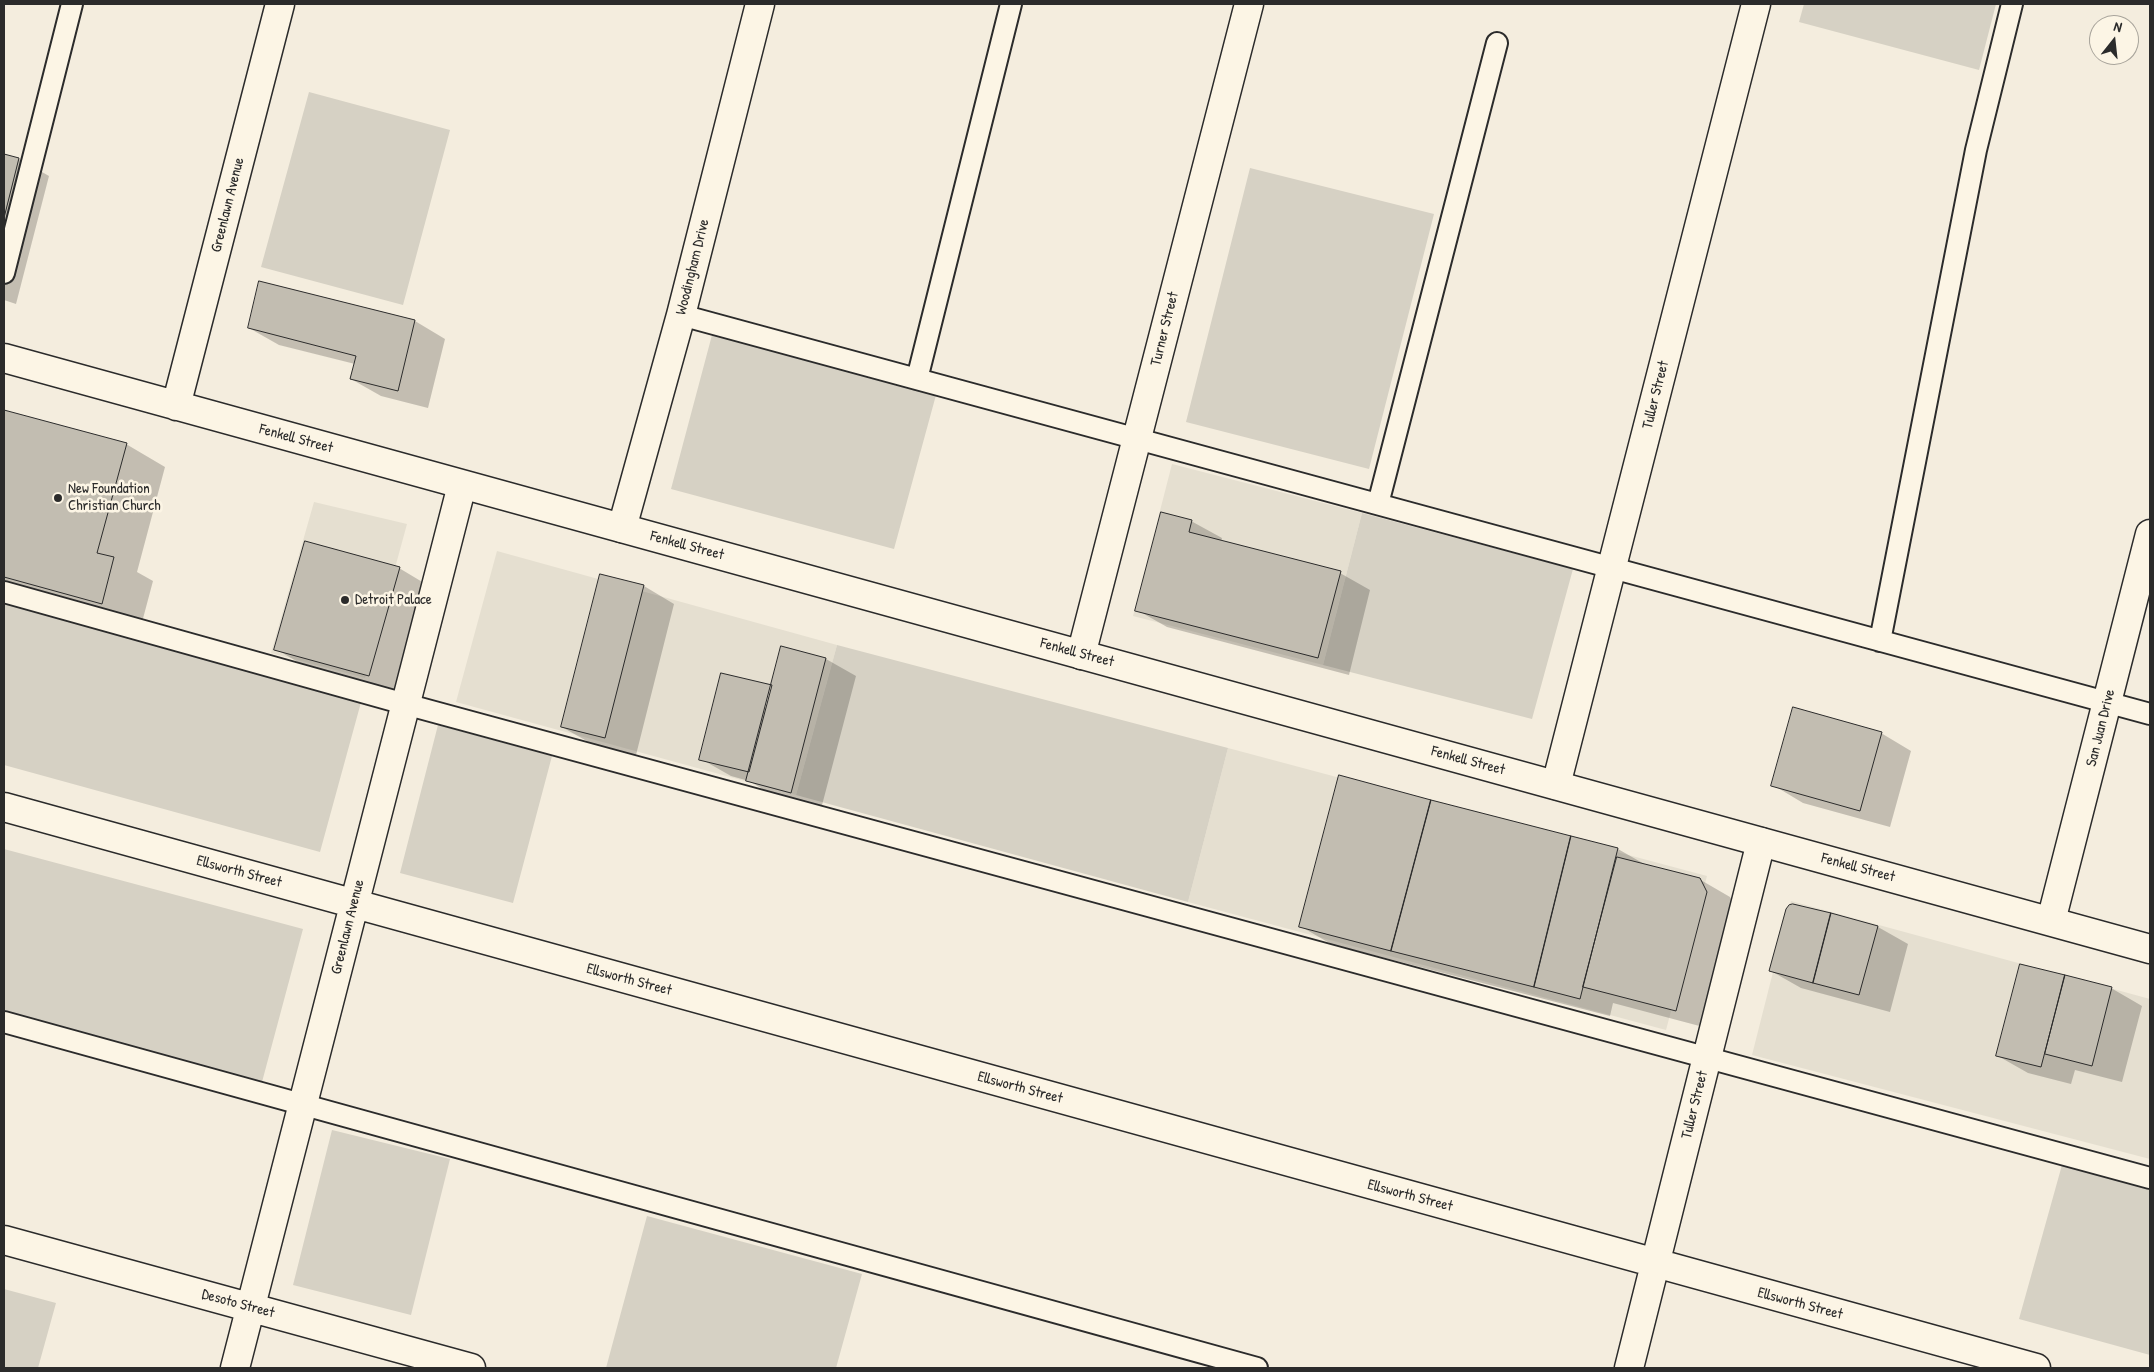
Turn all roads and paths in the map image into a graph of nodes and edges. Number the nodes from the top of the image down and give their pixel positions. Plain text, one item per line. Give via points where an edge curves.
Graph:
1 (72, 4) edge
2 (280, 4) edge
3 (760, 4) edge
4 (1011, 4) edge
5 (1249, 4) edge
6 (1756, 4) edge
7 (2012, 4) edge
8 (1497, 43) dead end
9 (4, 273) edge
10 (681, 315) junction
11 (4, 358) edge
12 (917, 379) junction
13 (176, 406) junction
14 (1136, 439) junction
15 (462, 485) junction
16 (1378, 504) junction
17 (622, 528) junction
18 (2150, 534) edge
19 (1612, 568) junction
20 (4, 592) edge
21 (1880, 641) junction
22 (1081, 655) junction
23 (2107, 703) junction
24 (406, 704) junction
25 (2150, 714) edge
26 (1556, 785) junction
27 (4, 807) edge
28 (1761, 842) junction
29 (354, 904) junction
30 (2051, 921) junction
31 (2150, 949) edge
32 (4, 1022) edge
33 (1707, 1057) junction
34 (303, 1105) junction
35 (2150, 1178) edge
36 (4, 1240) edge
37 (1655, 1264) junction
38 (250, 1308) junction
39 (235, 1368) edge
40 (471, 1368) edge
41 (1257, 1368) edge
42 (1629, 1368) edge
43 (2036, 1368) edge

1 - 9 lane
2 - 13 street, Greenlawn Avenue
3 - 10 street, Woodingham Drive
4 - 12 lane
5 - 14 street, Turner Street
6 - 19 street, Tuller Street
7 - 21 lane via 1976,150
8 - 16 lane
10 - 12 lane
10 - 17 street, Woodingham Drive
11 - 13 street, Fenkell Street
12 - 14 lane
13 - 15 street, Fenkell Street
14 - 16 lane
14 - 22 street, Turner Street
15 - 17 street, Fenkell Street
15 - 24 street, Greenlawn Avenue
16 - 19 lane
17 - 22 street, Fenkell Street
18 - 23 street, San Juan Drive
19 - 21 lane
19 - 26 street, Tuller Street
20 - 24 lane
21 - 23 lane
22 - 26 street, Fenkell Street
23 - 25 lane
23 - 30 street, San Juan Drive
24 - 29 street, Greenlawn Avenue
24 - 33 lane
26 - 28 street, Fenkell Street
27 - 29 street, Ellsworth Street
28 - 30 street, Fenkell Street
28 - 33 street, Tuller Street
29 - 34 street, Greenlawn Avenue
29 - 37 street, Ellsworth Street
30 - 31 street, Fenkell Street
32 - 34 lane
33 - 35 lane
33 - 37 street, Tuller Street
34 - 38 street, Greenlawn Avenue
34 - 41 lane
36 - 38 street, Desoto Street
37 - 42 street, Tuller Street
37 - 43 street, Ellsworth Street
38 - 39 street, Greenlawn Avenue
38 - 40 street, Desoto Street

